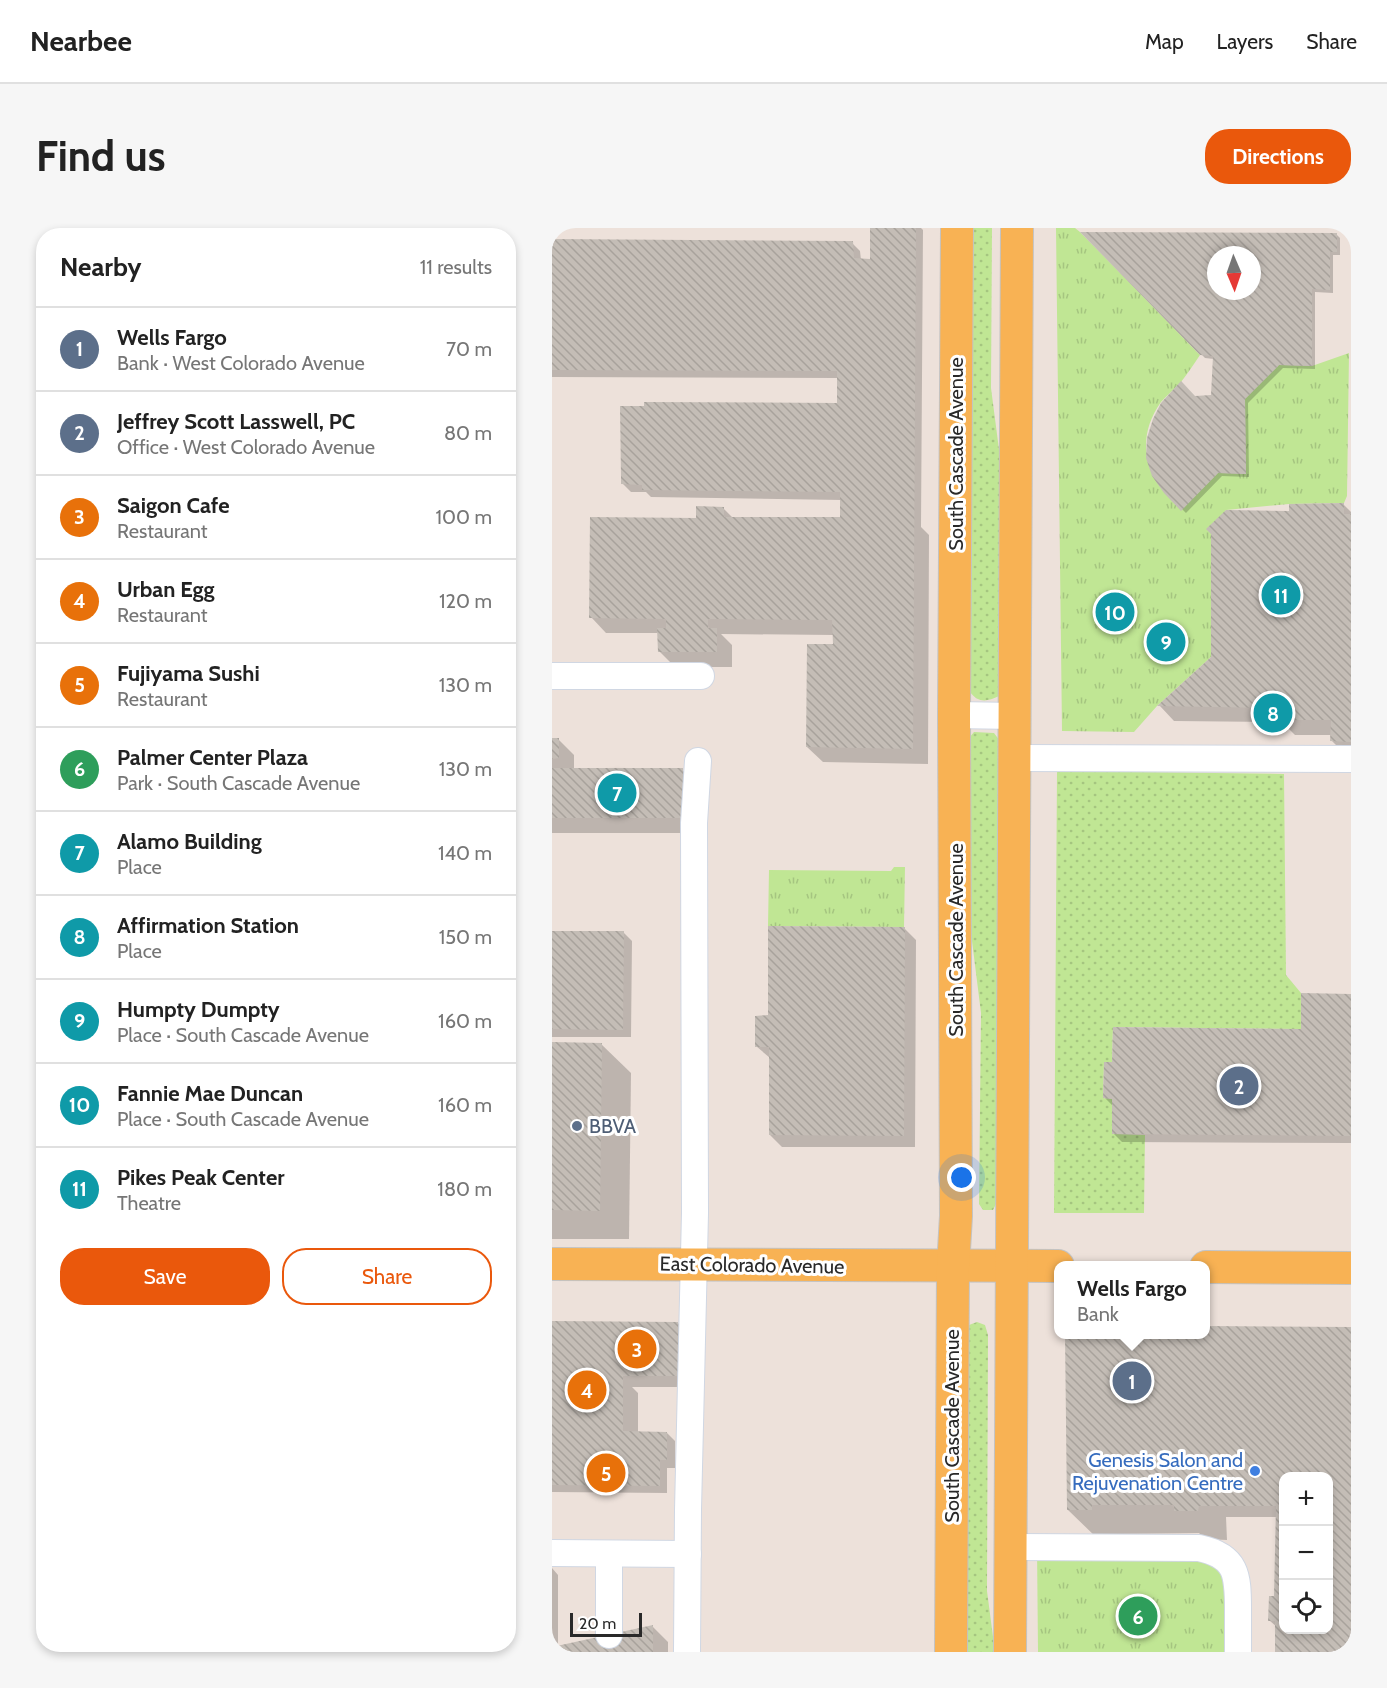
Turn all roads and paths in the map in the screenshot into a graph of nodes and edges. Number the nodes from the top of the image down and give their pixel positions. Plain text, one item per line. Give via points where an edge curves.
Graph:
1 (957, 228) edge
2 (1017, 228) edge
3 (701, 675) dead end
4 (552, 676) edge
5 (954, 715) junction
6 (1016, 716) junction
7 (1016, 758) junction
8 (1351, 759) edge
9 (698, 761) dead end
10 (552, 1264) edge
11 (693, 1264) junction
12 (1013, 1266) junction
13 (1054, 1266) edge
14 (953, 1267) junction
15 (1210, 1267) edge
16 (1351, 1268) edge
17 (1011, 1547) junction
18 (552, 1553) edge
19 (609, 1554) junction
20 (688, 1554) junction
21 (609, 1635) dead end
22 (687, 1652) edge
23 (951, 1652) edge
24 (1010, 1652) edge
25 (1238, 1652) edge

1 - 5 main road, South Cascade Avenue
2 - 6 main road
3 - 4 street
5 - 6 street
5 - 14 main road, South Cascade Avenue
6 - 7 main road
7 - 8 street
7 - 12 main road
9 - 11 street via 694,823
10 - 11 main road, East Colorado Avenue
11 - 14 main road, East Colorado Avenue
11 - 20 street
12 - 13 main road, East Colorado Avenue
12 - 14 main road, East Colorado Avenue
12 - 17 main road
14 - 23 main road, South Cascade Avenue
15 - 16 main road
17 - 24 main road
17 - 25 street via 1214,1551 1224,1557 1238,1580
18 - 19 street
19 - 20 street
19 - 21 street
20 - 22 street

